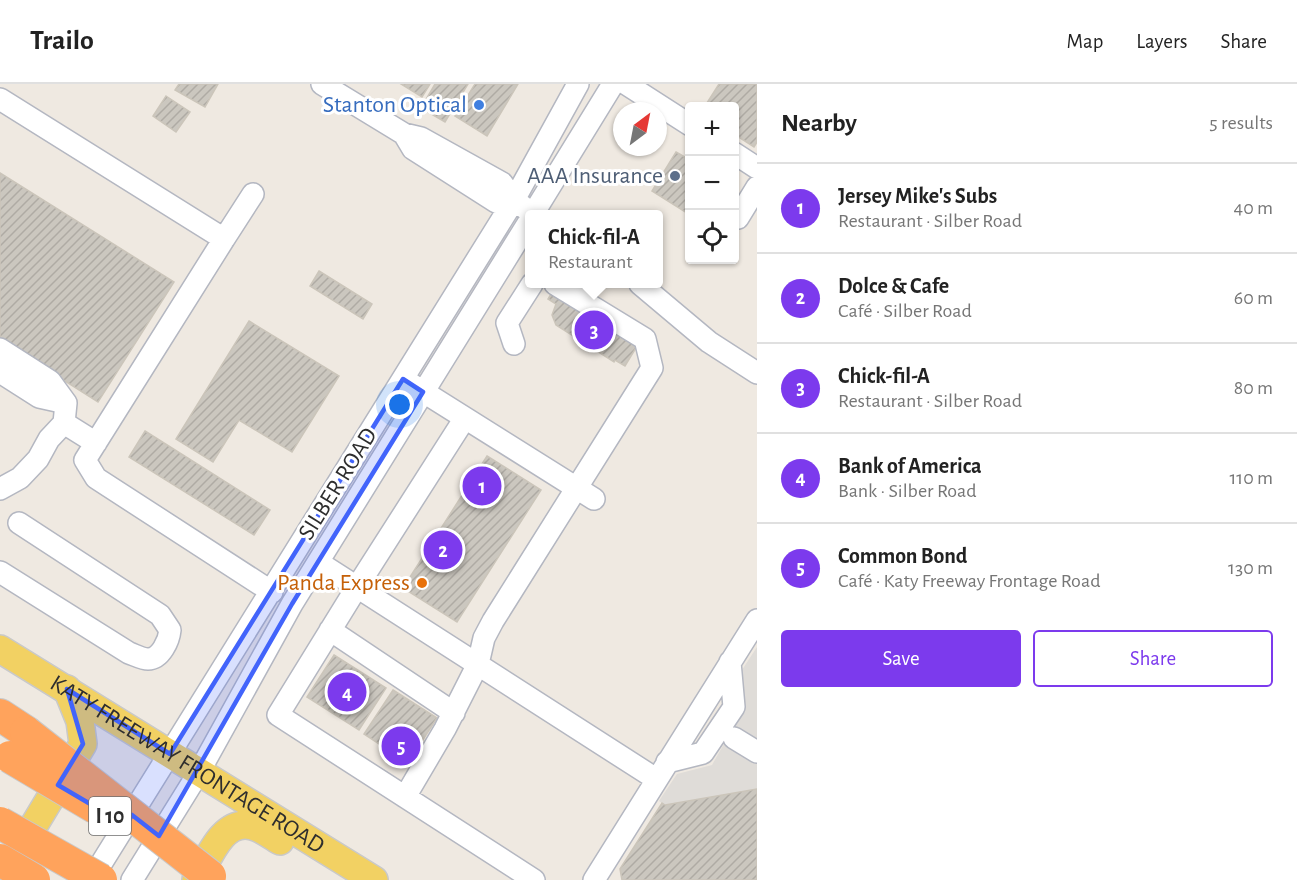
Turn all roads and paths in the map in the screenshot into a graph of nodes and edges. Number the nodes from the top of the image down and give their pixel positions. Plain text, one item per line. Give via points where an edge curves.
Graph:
1 (322, 84) edge
2 (578, 84) edge
3 (613, 84) edge
4 (626, 84) edge
5 (0, 99) edge
6 (685, 122) edge
7 (739, 156) edge
8 (757, 168) edge
9 (757, 187) edge
10 (252, 194) dead end
11 (514, 200) junction
12 (528, 210) edge
13 (535, 210) edge
14 (739, 216) edge
15 (525, 228) edge
16 (224, 239) junction
17 (529, 288) edge
18 (562, 288) edge
19 (645, 288) edge
20 (514, 344) dead end
21 (0, 349) edge
22 (0, 372) edge
23 (757, 373) edge
24 (403, 379) junction
25 (423, 392) junction
26 (65, 413) junction
27 (465, 418) junction
28 (96, 443) junction
29 (576, 488) junction
30 (0, 489) edge
31 (594, 499) dead end
32 (19, 523) dead end
33 (318, 562) junction
34 (0, 572) edge
35 (357, 587) junction
36 (272, 592) junction
37 (757, 620) edge
38 (330, 630) junction
39 (0, 649) edge
40 (478, 664) junction
41 (67, 689) junction
42 (454, 713) junction
43 (734, 738) dead end
44 (9, 739) edge
45 (757, 752) edge
46 (170, 754) junction
47 (662, 770) junction
48 (199, 772) junction
49 (405, 797) junction
50 (0, 823) edge
51 (0, 836) edge
52 (0, 860) edge
53 (208, 879) edge
54 (2, 880) edge
55 (34, 880) edge
56 (76, 880) edge
57 (91, 880) edge
58 (102, 880) edge
59 (132, 880) edge
60 (343, 880) edge
61 (375, 880) edge
62 (534, 880) edge
63 (594, 880) edge

1 - 11 street via 404,134 421,138 502,183
2 - 11 street, SILBER ROAD
3 - 13 street
4 - 6 street
5 - 16 street
7 - 8 street
9 - 14 street
10 - 16 street
11 - 12 street
11 - 24 street, SILBER ROAD
15 - 25 street, SILBER ROAD
16 - 28 street
17 - 20 street via 507,323
18 - 29 street via 645,339 652,368
19 - 23 street via 709,342
21 - 26 street via 50,381
22 - 26 street
24 - 25 street
24 - 36 street, SILBER ROAD
25 - 27 street
25 - 33 street, SILBER ROAD
26 - 28 street
26 - 30 street via 38,459 20,478
27 - 29 street
27 - 35 street
28 - 36 street via 85,460 96,478
29 - 31 street
29 - 40 street via 493,621
32 - 34 street via 160,615 170,630 169,641 154,658 129,653
33 - 35 street
33 - 48 street, SILBER ROAD
35 - 38 street
35 - 40 street
36 - 46 street, SILBER ROAD
37 - 47 street
38 - 42 street
38 - 49 street via 278,715
39 - 41 main road, KATY FREEWAY FRONTAGE ROAD
40 - 42 street
40 - 47 street
41 - 46 main road, KATY FREEWAY FRONTAGE ROAD
41 - 54 main road via 80,721 83,744
42 - 49 street
43 - 45 street
44 - 53 highway, bridge
46 - 48 main road, KATY FREEWAY FRONTAGE ROAD
46 - 57 street, SILBER ROAD
47 - 63 street
48 - 59 street, SILBER ROAD
48 - 61 main road, KATY FREEWAY FRONTAGE ROAD
49 - 62 street
50 - 58 highway, bridge
51 - 56 highway
52 - 55 highway, bridge
53 - 60 main road via 223,834 230,828 250,825

